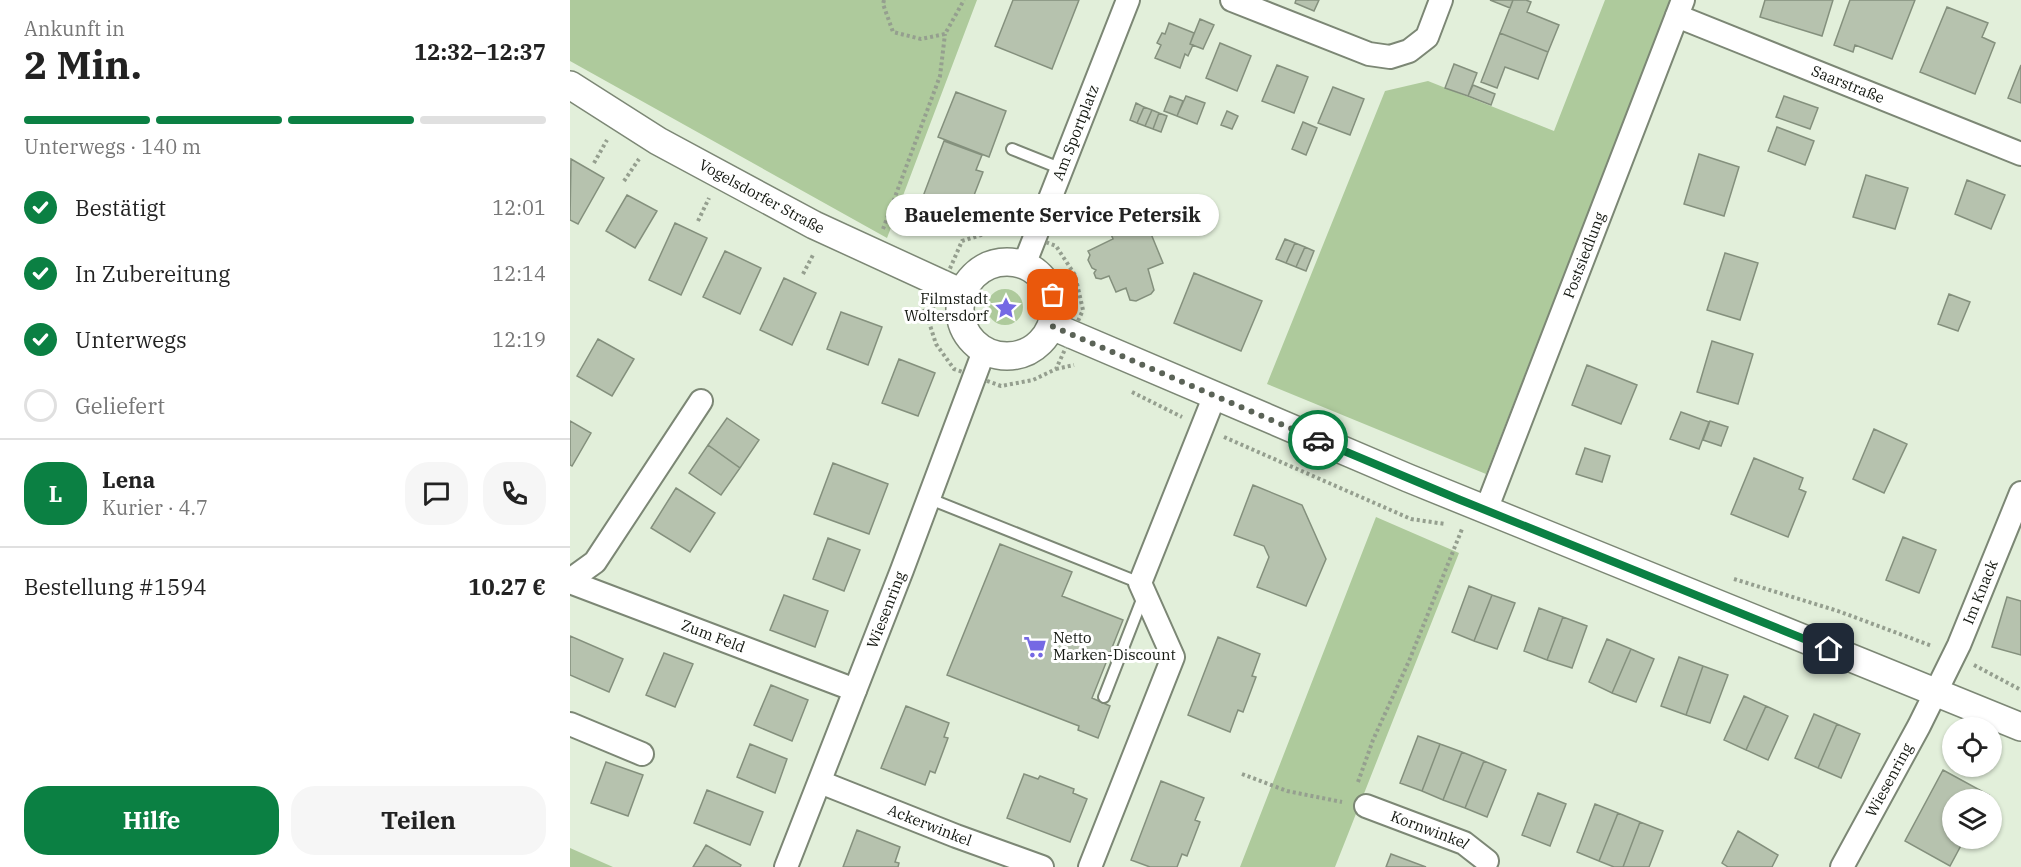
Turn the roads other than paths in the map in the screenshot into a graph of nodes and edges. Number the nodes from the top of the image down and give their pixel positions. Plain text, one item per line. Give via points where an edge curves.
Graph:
1 (1128, 0) edge
2 (1232, 0) edge
3 (1441, 0) edge
4 (1680, 8) edge
5 (570, 85) edge
6 (1012, 149) dead end
7 (2021, 154) edge
8 (1062, 169) junction
9 (1024, 265) junction
10 (953, 289) junction
11 (1062, 330) junction
12 (980, 364) junction
13 (1215, 395) junction
14 (701, 401) dead end
15 (2021, 494) edge
16 (930, 499) junction
17 (1486, 510) junction
18 (570, 581) edge
19 (1142, 589) junction
20 (855, 690) junction
21 (1936, 692) junction
22 (1104, 697) dead end
23 (570, 724) edge
24 (2021, 727) edge
25 (642, 754) dead end
26 (820, 782) junction
27 (1358, 805) road end
28 (1491, 865) edge
29 (786, 867) edge
30 (1042, 867) edge
31 (1090, 867) edge
32 (1842, 867) edge

1 - 8 street, Am Sportplatz
2 - 3 street via 1370,54 1390,57 1409,51 1427,37
4 - 7 street, Saarstraße
4 - 17 street, Postsiedlung
5 - 10 street, Vogelsdorfer Straße via 658,141 814,225
6 - 8 lane
8 - 9 street, Am Sportplatz
9 - 10 street via 1006,261 992,264
9 - 11 street via 1046,281
10 - 12 street via 965,333
11 - 12 street via 1031,350
11 - 13 street
12 - 16 street, Wiesenring
13 - 17 street
13 - 19 street
14 - 18 street, Zum Feld via 595,562
15 - 21 street, Im Knack
16 - 19 lane
16 - 20 street, Wiesenring
17 - 21 street
18 - 20 street, Zum Feld
19 - 22 lane
19 - 31 street via 1173,657
20 - 26 street, Wiesenring
21 - 24 street
21 - 32 street, Wiesenring
23 - 25 street
26 - 29 street, Wiesenring
26 - 30 street, Ackerwinkel
27 - 28 street, Kornwinkel via 1464,843

